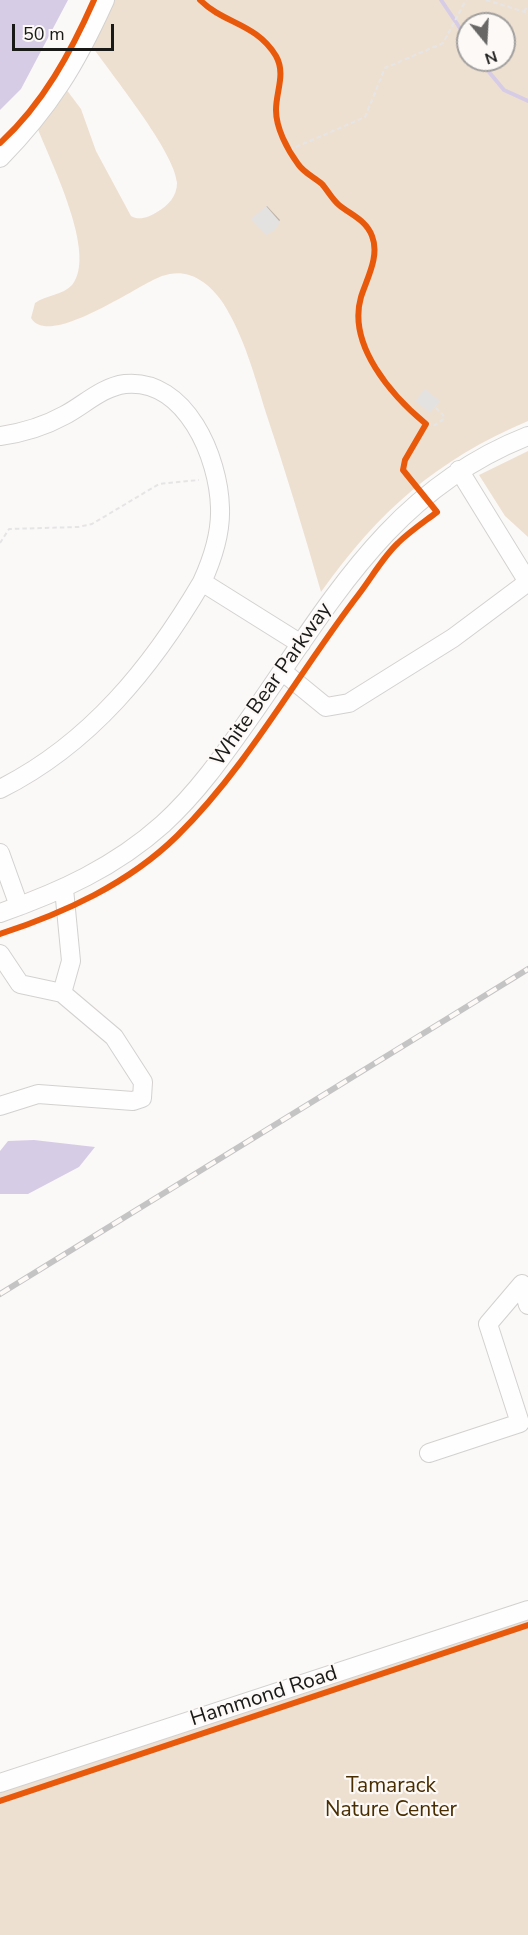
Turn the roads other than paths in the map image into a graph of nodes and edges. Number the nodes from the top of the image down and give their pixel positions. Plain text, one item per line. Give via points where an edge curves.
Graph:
1 (105, 0) edge
2 (0, 158) edge
3 (0, 436) edge
4 (528, 436) edge
5 (459, 470) junction
6 (504, 543) junction
7 (528, 556) edge
8 (202, 582) junction
9 (528, 582) edge
10 (301, 644) junction
11 (282, 671) junction
12 (0, 789) edge
13 (0, 853) edge
14 (64, 890) junction
15 (19, 906) junction
16 (0, 912) edge
17 (0, 954) edge
18 (62, 993) junction
19 (0, 1106) edge
20 (528, 1305) edge
21 (524, 1424) edge
22 (429, 1453) dead end
23 (528, 1610) edge
24 (0, 1783) edge

1 - 2 street via 68,74
3 - 8 street via 56,420 110,388 146,385 167,395 187,415 205,444 217,480 219,529
4 - 5 street, White Bear Parkway
5 - 6 street
5 - 10 street, White Bear Parkway via 423,496 382,535
6 - 7 street
6 - 9 street
8 - 10 street
8 - 12 street via 141,671 100,719 53,758
9 - 11 street via 453,638 349,703 326,707
10 - 11 street, White Bear Parkway
11 - 14 street, White Bear Parkway via 213,769 171,816 123,855
13 - 15 street
14 - 15 street, White Bear Parkway
14 - 18 street via 71,961
15 - 16 street, White Bear Parkway
17 - 18 street via 20,984
18 - 19 street via 114,1037 143,1082 142,1098 133,1101 38,1094
20 - 21 street via 522,1284 488,1324
21 - 22 street
23 - 24 street, Hammond Road

